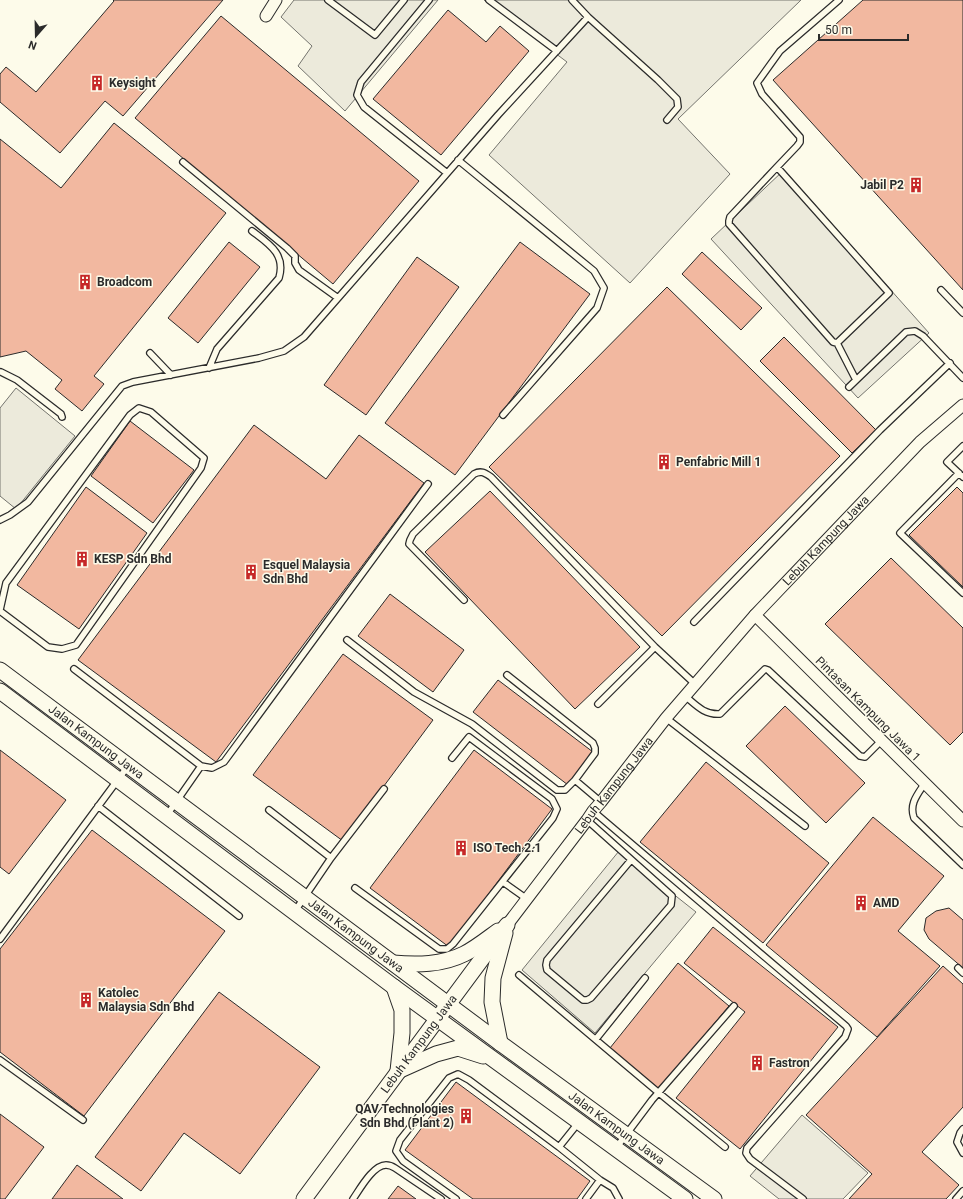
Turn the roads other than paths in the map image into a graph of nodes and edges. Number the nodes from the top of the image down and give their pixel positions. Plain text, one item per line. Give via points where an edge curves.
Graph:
1 (276, 0) edge
2 (328, 0) edge
3 (404, 0) edge
4 (429, 0) edge
5 (489, 0) edge
6 (572, 0) edge
7 (839, 0) edge
8 (266, 16) dead end
9 (588, 17) junction
10 (557, 51) junction
11 (667, 120) dead end
12 (458, 160) junction
13 (183, 162) dead end
14 (777, 167) junction
15 (447, 173) junction
16 (252, 231) dead end
17 (941, 290) dead end
18 (338, 298) junction
19 (963, 313) edge
20 (837, 343) junction
21 (150, 353) dead end
22 (950, 363) junction
23 (209, 368) junction
24 (1, 372) edge
25 (171, 375) junction
26 (963, 378) edge
27 (856, 380) junction
28 (848, 387) dead end
29 (963, 405) edge
30 (503, 415) dead end
31 (62, 417) dead end
32 (963, 446) edge
33 (961, 475) edge
34 (428, 484) dead end
35 (0, 520) edge
36 (963, 592) edge
37 (464, 600) dead end
38 (0, 610) edge
39 (755, 615) junction
40 (694, 622) dead end
41 (347, 640) dead end
42 (655, 647) junction
43 (74, 669) dead end
44 (0, 670) edge
45 (508, 675) dead end
46 (695, 684) junction
47 (0, 691) edge
48 (685, 696) junction
49 (598, 704) dead end
50 (666, 718) junction
51 (882, 740) junction
52 (452, 758) dead end
53 (128, 766) junction
54 (201, 766) junction
55 (117, 780) junction
56 (575, 780) junction
57 (925, 783) junction
58 (384, 789) dead end
59 (177, 802) junction
60 (601, 802) junction
61 (98, 806) junction
62 (269, 810) dead end
63 (166, 816) junction
64 (590, 816) junction
65 (962, 818) edge
66 (805, 826) dead end
67 (331, 858) junction
68 (631, 860) junction
69 (963, 865) edge
70 (503, 882) junction
71 (355, 888) dead end
72 (304, 897) junction
73 (527, 899) junction
74 (294, 912) junction
75 (239, 916) dead end
76 (508, 925) junction
77 (0, 939) edge
78 (393, 964) junction
79 (958, 968) dead end
80 (963, 973) edge
81 (519, 975) dead end
82 (645, 978) dead end
83 (394, 987) junction
84 (448, 1004) junction
85 (734, 1006) dead end
86 (438, 1018) junction
87 (596, 1039) junction
88 (500, 1043) junction
89 (493, 1058) junction
90 (0, 1060) edge
91 (397, 1072) junction
92 (659, 1093) junction
93 (581, 1114) junction
94 (83, 1120) dead end
95 (963, 1130) edge
96 (626, 1134) junction
97 (725, 1146) dead end
98 (559, 1147) junction
99 (616, 1148) junction
100 (963, 1153) edge
101 (600, 1180) junction
102 (963, 1191) edge
103 (304, 1199) edge
104 (353, 1199) edge
105 (441, 1199) edge
106 (456, 1199) edge
107 (586, 1199) edge
108 (619, 1199) edge
109 (685, 1199) edge
110 (714, 1199) edge
111 (803, 1199) edge
112 (956, 1199) edge

1 - 8 street
2 - 3 lane via 375,35
4 - 15 lane via 361,82 357,95 364,107
5 - 10 lane
6 - 9 lane
7 - 14 lane via 780,51 757,83 762,94 800,137 797,146
9 - 10 lane
9 - 11 lane via 677,99 678,108
10 - 12 lane
12 - 15 lane
12 - 30 lane via 594,271 604,288 597,308
13 - 18 lane via 287,248 295,256 299,270
14 - 20 lane via 730,217 729,224
14 - 20 lane via 888,293
15 - 18 lane
16 - 23 lane via 274,249 281,262 279,278 217,349
17 - 19 lane
18 - 23 lane via 304,337 284,351
20 - 27 lane
21 - 25 lane
22 - 26 lane
22 - 27 lane via 923,336 915,331 906,332
22 - 40 lane via 880,430
23 - 25 lane
24 - 31 lane via 17,380
25 - 35 lane via 122,386 28,502
27 - 28 lane
29 - 39 street, Lebuh Kampung Jawa via 920,442
32 - 33 lane via 947,462
33 - 36 lane via 900,533
34 - 54 lane via 224,762 212,768
37 - 42 lane via 409,544 413,534 479,472 491,477
38 - 38 lane via 48,647 76,645 202,468 204,458 151,412 139,408 130,416 6,583
39 - 46 street, Lebuh Kampung Jawa
39 - 51 street, Pintasan Kampung Jawa 1
41 - 56 lane via 414,692 472,724 557,790 565,790
42 - 46 lane
42 - 49 lane
43 - 54 lane
44 - 53 street, Jalan Kampung Jawa
45 - 56 lane via 593,743 595,753
46 - 48 street, Lebuh Kampung Jawa
47 - 55 street, Jalan Kampung Jawa
48 - 50 street, Lebuh Kampung Jawa
48 - 51 lane via 702,711 720,714 765,670 768,670 860,756 865,757
50 - 60 street, Lebuh Kampung Jawa
50 - 66 lane
51 - 57 street, Pintasan Kampung Jawa 1
52 - 70 lane via 469,736 552,799 557,809 553,818
53 - 55 lane
53 - 59 street, Jalan Kampung Jawa
54 - 59 lane
55 - 61 lane
55 - 63 street, Jalan Kampung Jawa
56 - 60 lane
57 - 65 street, Pintasan Kampung Jawa 1
57 - 69 lane via 914,799 914,818
58 - 67 lane
59 - 63 lane
59 - 72 street, Jalan Kampung Jawa
60 - 64 street, Lebuh Kampung Jawa
61 - 75 lane
61 - 77 lane
62 - 67 lane
63 - 74 street, Jalan Kampung Jawa
64 - 68 lane
64 - 73 street, Lebuh Kampung Jawa
64 - 111 lane via 848,1029 845,1037 747,1148 746,1153 750,1159
67 - 72 lane
68 - 68 lane via 672,896 671,905 591,998 583,1000 547,970 547,960
70 - 71 lane via 447,949 439,949
70 - 73 lane
72 - 74 lane
72 - 78 street, Jalan Kampung Jawa
73 - 76 street, Lebuh Kampung Jawa
74 - 83 street, Jalan Kampung Jawa
76 - 78 street via 464,954 442,962
76 - 84 street, Lebuh Kampung Jawa
76 - 88 street via 492,978 492,1002
78 - 84 street, Jalan Kampung Jawa
79 - 80 lane
81 - 87 lane
82 - 87 lane
83 - 86 street, Jalan Kampung Jawa
83 - 91 street via 402,1010
84 - 86 street, Lebuh Kampung Jawa
84 - 88 street, Jalan Kampung Jawa
85 - 92 lane
86 - 89 street, Jalan Kampung Jawa
86 - 91 street, Lebuh Kampung Jawa
87 - 92 lane
88 - 93 street, Jalan Kampung Jawa
89 - 91 street via 458,1048 436,1054
89 - 93 street, Jalan Kampung Jawa
90 - 94 lane
91 - 103 street, Lebuh Kampung Jawa
92 - 96 lane
92 - 97 lane
93 - 96 street, Jalan Kampung Jawa
93 - 98 lane
93 - 99 street, Jalan Kampung Jawa
95 - 100 lane via 957,1142
96 - 99 lane
96 - 110 street, Jalan Kampung Jawa
98 - 101 lane
98 - 106 lane via 469,1080 458,1074 449,1078 400,1140 396,1151 403,1161
99 - 109 street, Jalan Kampung Jawa
101 - 107 lane
101 - 108 lane via 613,1188
102 - 112 lane
104 - 105 lane via 373,1172 388,1164

